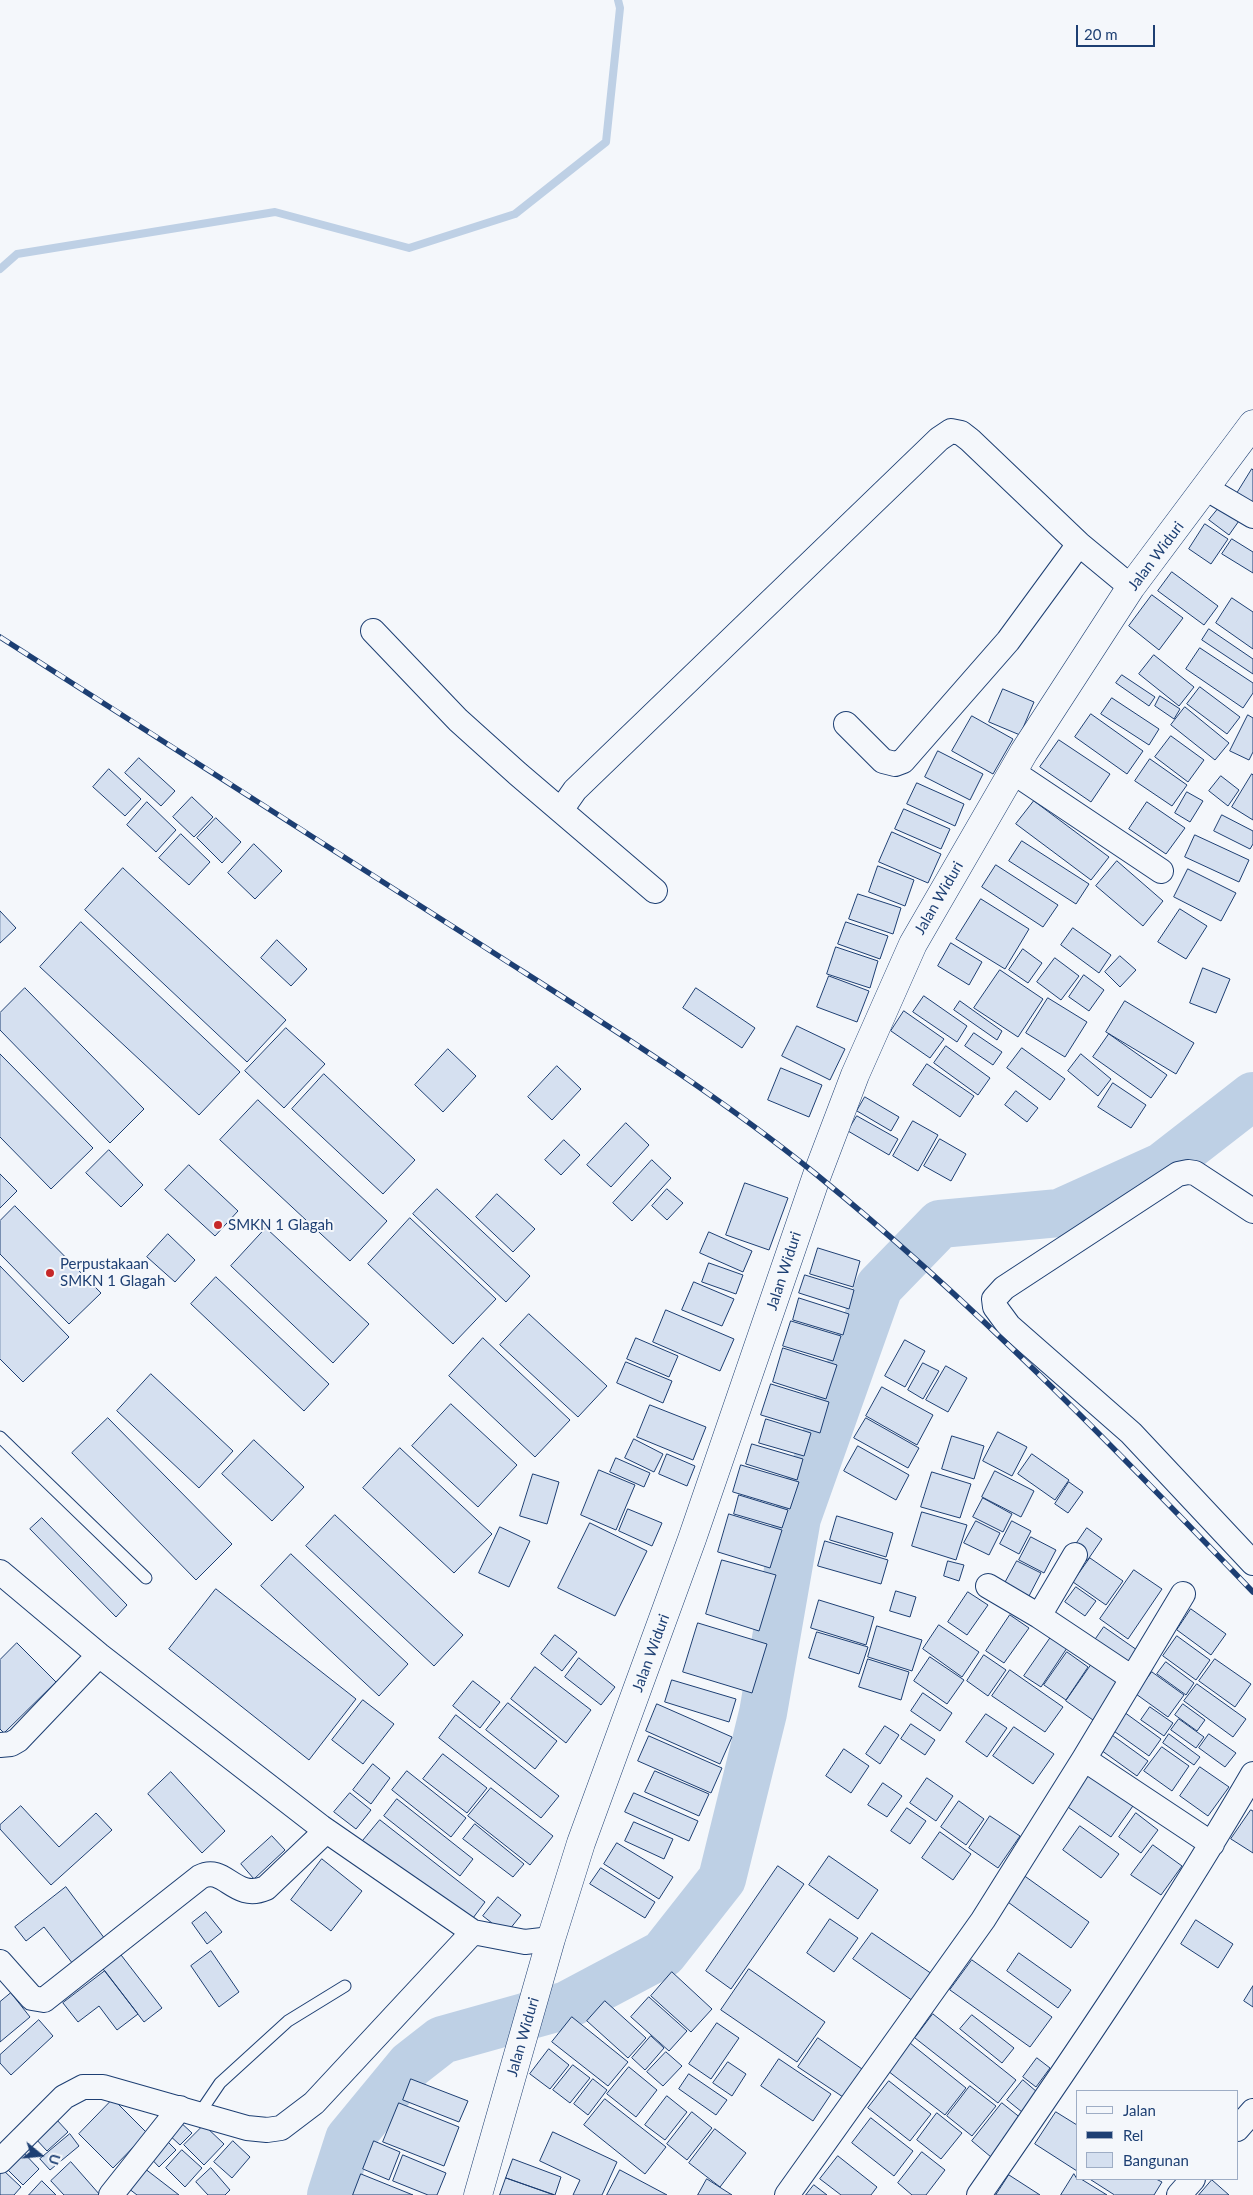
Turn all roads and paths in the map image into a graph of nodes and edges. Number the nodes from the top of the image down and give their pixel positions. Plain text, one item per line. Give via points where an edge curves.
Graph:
1 (1253, 424) edge
2 (1206, 489) junction
3 (1253, 516) edge
4 (1083, 547) junction
5 (1123, 580) junction
6 (373, 631) dead end
7 (846, 724) dead end
8 (1013, 772) junction
9 (561, 810) junction
10 (1162, 871) dead end
11 (655, 891) dead end
12 (1253, 1212) edge
13 (0, 1437) edge
14 (1075, 1556) dead end
15 (1253, 1563) edge
16 (0, 1572) edge
17 (146, 1578) dead end
18 (988, 1586) dead end
19 (1183, 1594) dead end
20 (1038, 1616) junction
21 (99, 1655) junction
22 (1132, 1678) junction
23 (0, 1745) edge
24 (1084, 1759) junction
25 (1253, 1774) edge
26 (326, 1831) junction
27 (1212, 1844) junction
28 (473, 1932) junction
29 (549, 1947) junction
30 (0, 1962) edge
31 (344, 1986) dead end
32 (1253, 2110) edge
33 (190, 2111) junction
34 (1238, 2128) edge
35 (0, 2161) edge
36 (1192, 2180) edge
37 (111, 2195) edge
38 (478, 2195) edge
39 (787, 2195) edge
40 (979, 2195) edge
41 (1179, 2195) edge

1 - 2 main road, Jalan Widuri
2 - 3 street
2 - 5 main road, Jalan Widuri
4 - 5 street
4 - 7 street via 1008,641 903,761 895,764 883,761
4 - 9 street via 970,440 951,430 575,790
5 - 8 main road, Jalan Widuri
6 - 9 street via 458,720
8 - 10 street
8 - 29 main road, Jalan Widuri via 913,944 816,1175 692,1539 581,1843
9 - 11 street
12 - 15 street via 1195,1173 1178,1174 1004,1288 994,1299 995,1306 1009,1326 1132,1432
13 - 17 lane
14 - 20 street
16 - 21 street
18 - 20 street
19 - 22 street
20 - 22 street
21 - 23 street via 18,1740 6,1746
21 - 26 street
22 - 24 street
24 - 27 street
24 - 39 street via 983,1920
25 - 27 street
26 - 28 street
26 - 30 street via 266,1888 256,1892 236,1888 213,1874 200,1877 44,2000 32,1998
27 - 40 street
28 - 29 street
28 - 33 street via 295,2120 282,2128 267,2130 246,2128
29 - 38 main road, Jalan Widuri
31 - 33 lane via 288,2021
32 - 34 street
33 - 35 street via 103,2087 83,2087 64,2097
33 - 37 street
36 - 41 street

